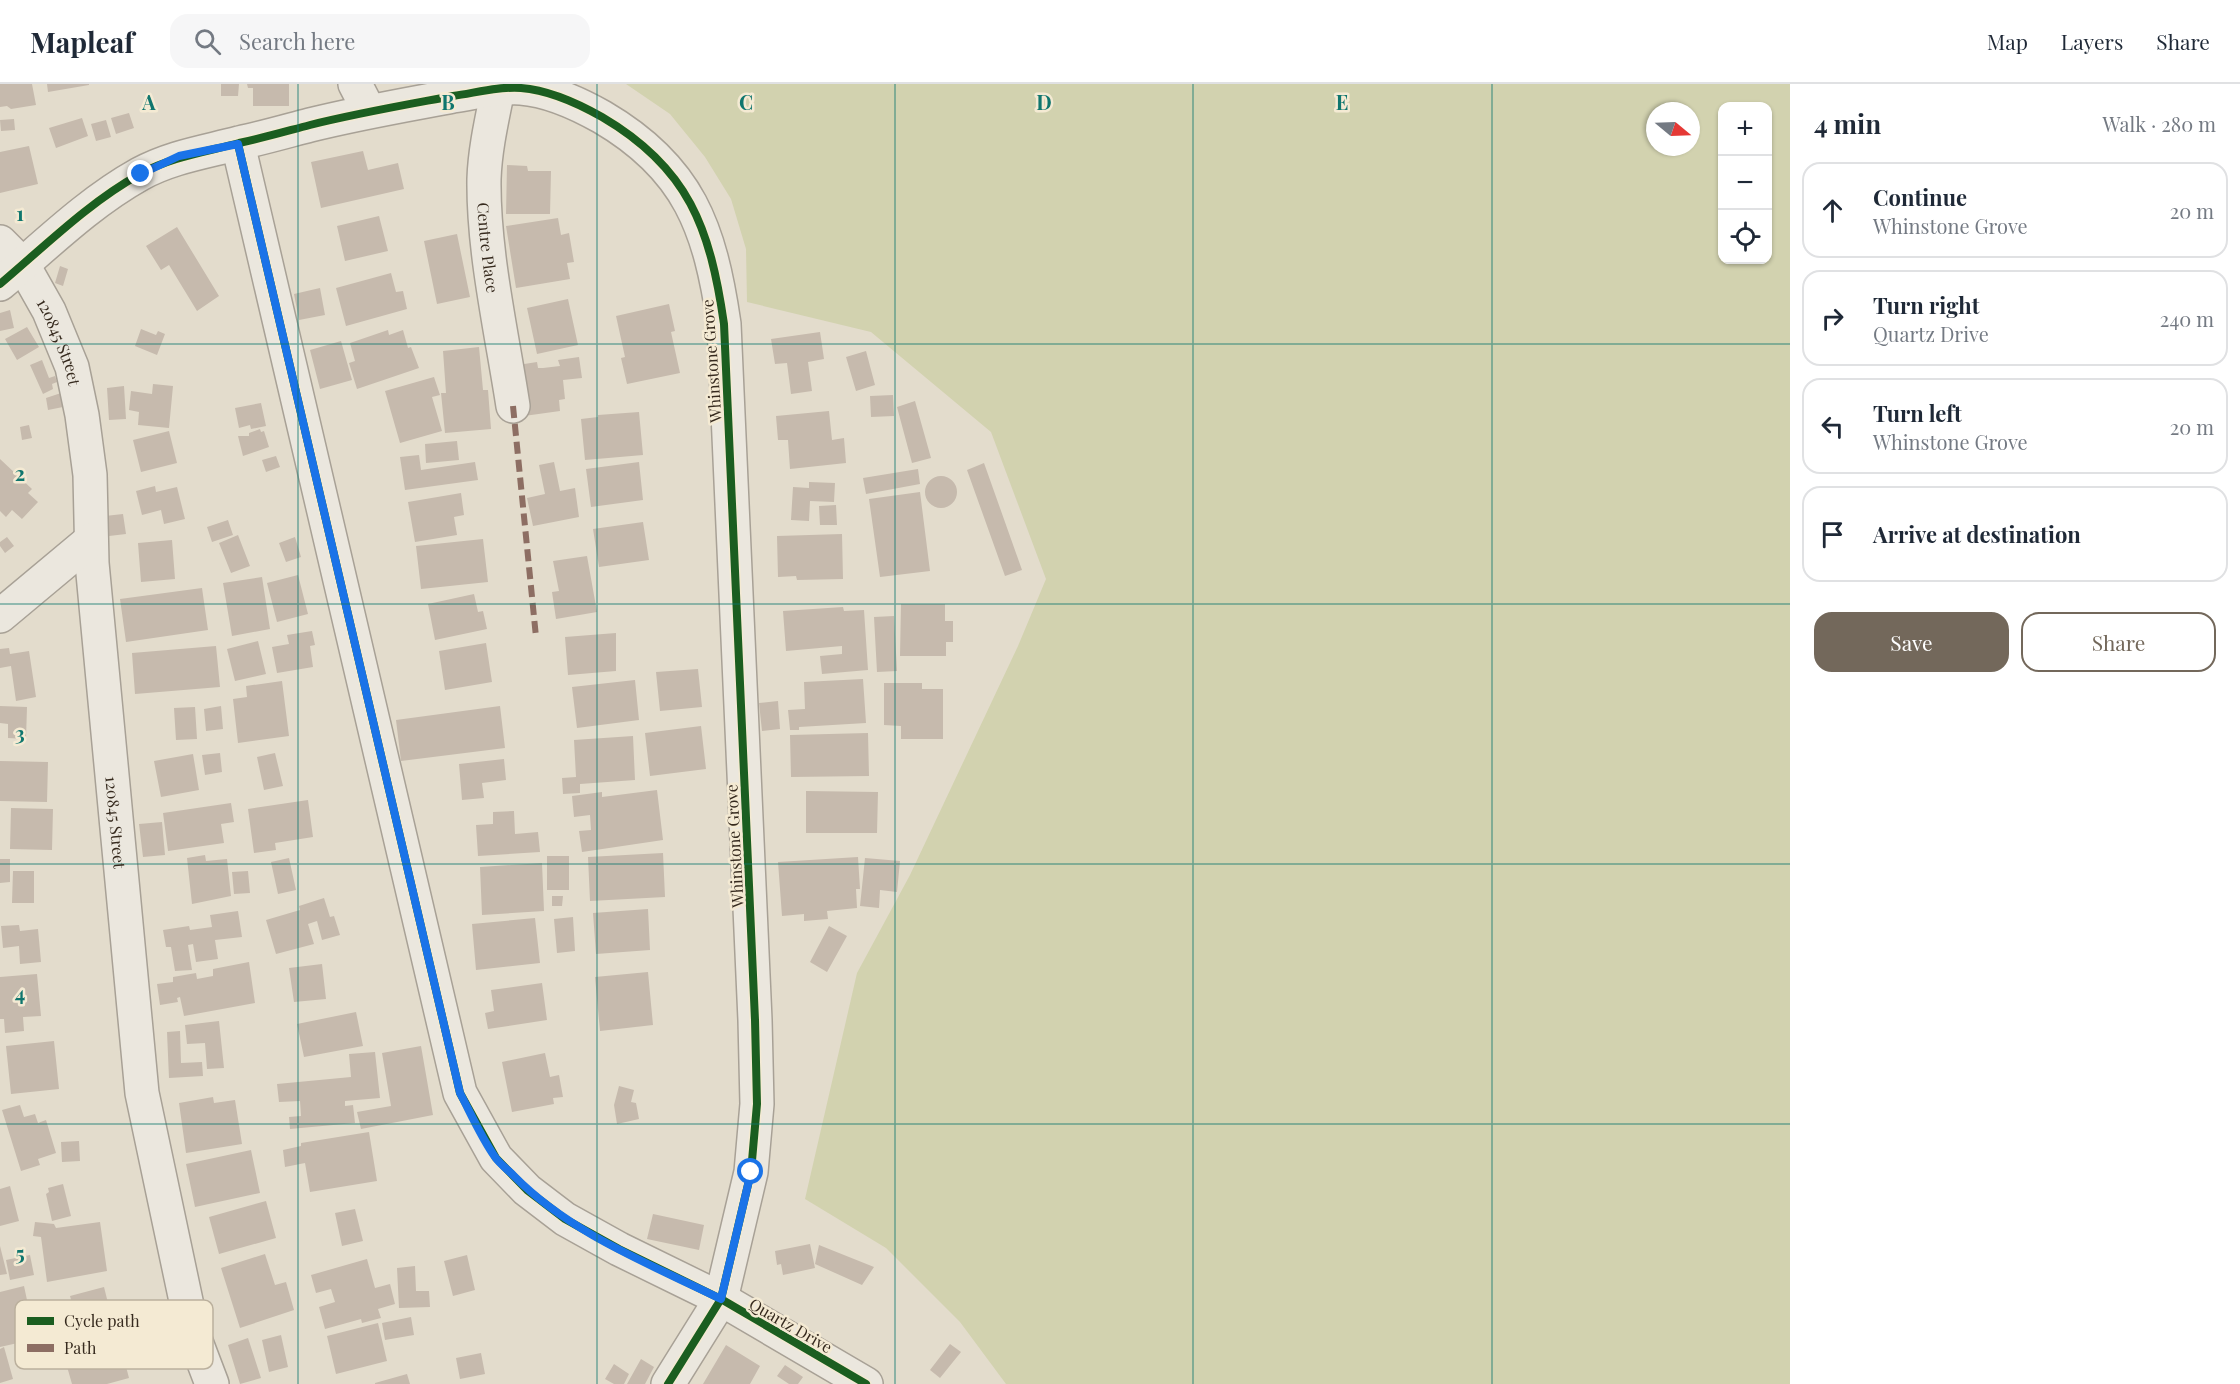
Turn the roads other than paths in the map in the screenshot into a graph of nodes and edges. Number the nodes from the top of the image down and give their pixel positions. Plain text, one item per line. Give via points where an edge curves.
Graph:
1 (498, 89) junction
2 (362, 97) edge
3 (238, 144) junction
4 (0, 242) edge
5 (12, 274) edge
6 (513, 406) dead end
7 (91, 540) junction
8 (0, 616) edge
9 (721, 1299) junction
10 (186, 1300) edge
11 (206, 1369) edge
12 (212, 1384) edge
13 (668, 1384) edge
14 (866, 1384) edge

1 - 2 street, Whinstone Grove
1 - 6 street, Centre Place via 484,180 487,236
1 - 9 street, Whinstone Grove via 524,88 561,98 609,121 653,153 678,182 696,214 718,279 725,336 757,1104 751,1172
2 - 3 street, Whinstone Grove
3 - 5 street, Whinstone Grove via 179,156 141,174 105,196
3 - 9 street, Quartz Drive via 460,1093 496,1158 527,1190 565,1219
4 - 5 street, 120845 Street
5 - 7 street, 120845 Street via 49,311 72,367 90,475
7 - 8 street
7 - 10 street, 120845 Street via 142,1093
9 - 13 street, Whinstone Grove
9 - 14 street, Quartz Drive
11 - 12 street, 120845 Street

